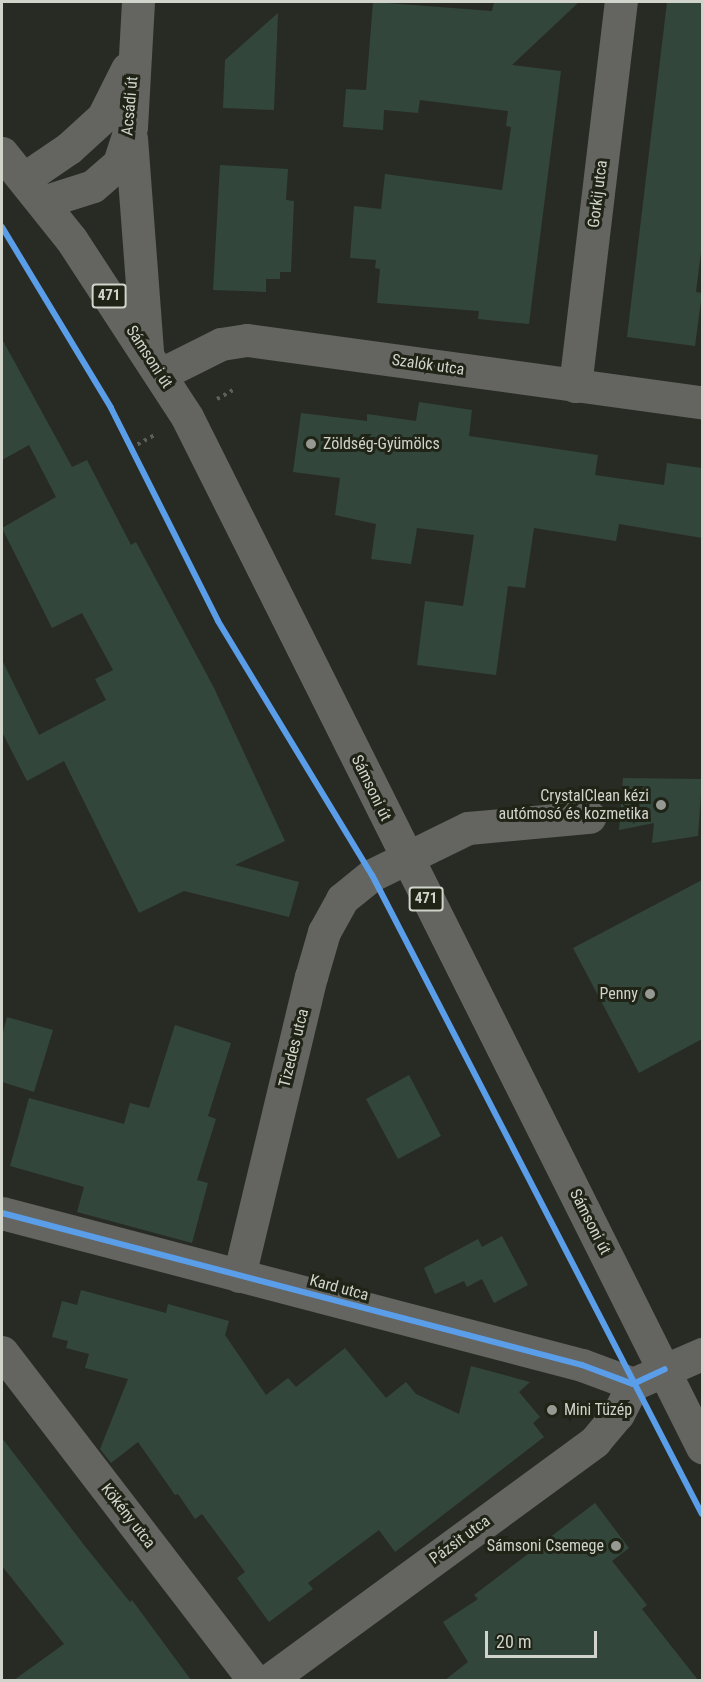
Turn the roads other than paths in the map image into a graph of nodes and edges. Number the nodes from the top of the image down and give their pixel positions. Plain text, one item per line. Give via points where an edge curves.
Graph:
1 (621, 2) edge
2 (137, 17) edge
3 (131, 127) junction
4 (2, 153) edge
5 (34, 190) junction
6 (154, 364) junction
7 (575, 386) junction
8 (702, 402) edge
9 (590, 817) dead end
10 (405, 857) junction
11 (2, 1213) edge
12 (239, 1276) junction
13 (2, 1352) edge
14 (702, 1354) edge
15 (665, 1370) junction
16 (633, 1384) junction
17 (702, 1447) edge
18 (254, 1680) edge
19 (269, 1680) edge

1 - 7 street, Gorkij utca
2 - 3 street, Acsádi út
2 - 5 street, Acsádi út via 120,89 103,117 69,148
3 - 5 street, Acsádi út via 123,154 112,172 81,192
3 - 6 street
4 - 5 street, Sámsoni út / 471
5 - 6 street, Sámsoni út / 471
6 - 7 street, Szalók utca via 247,340
6 - 10 street, Sámsoni út / 471 via 192,428
7 - 8 street, Szalók utca
9 - 10 street, Tizedes utca via 468,828
10 - 12 street, Tizedes utca via 372,875 342,899 324,932
10 - 15 street, Sámsoni út / 471
11 - 12 street, Kard utca
12 - 16 street, Kard utca via 582,1365
13 - 18 street, Kökény utca
14 - 15 street
15 - 16 street
15 - 17 street, Sámsoni út / 471
16 - 19 street, Pázsit utca via 618,1414 595,1441

